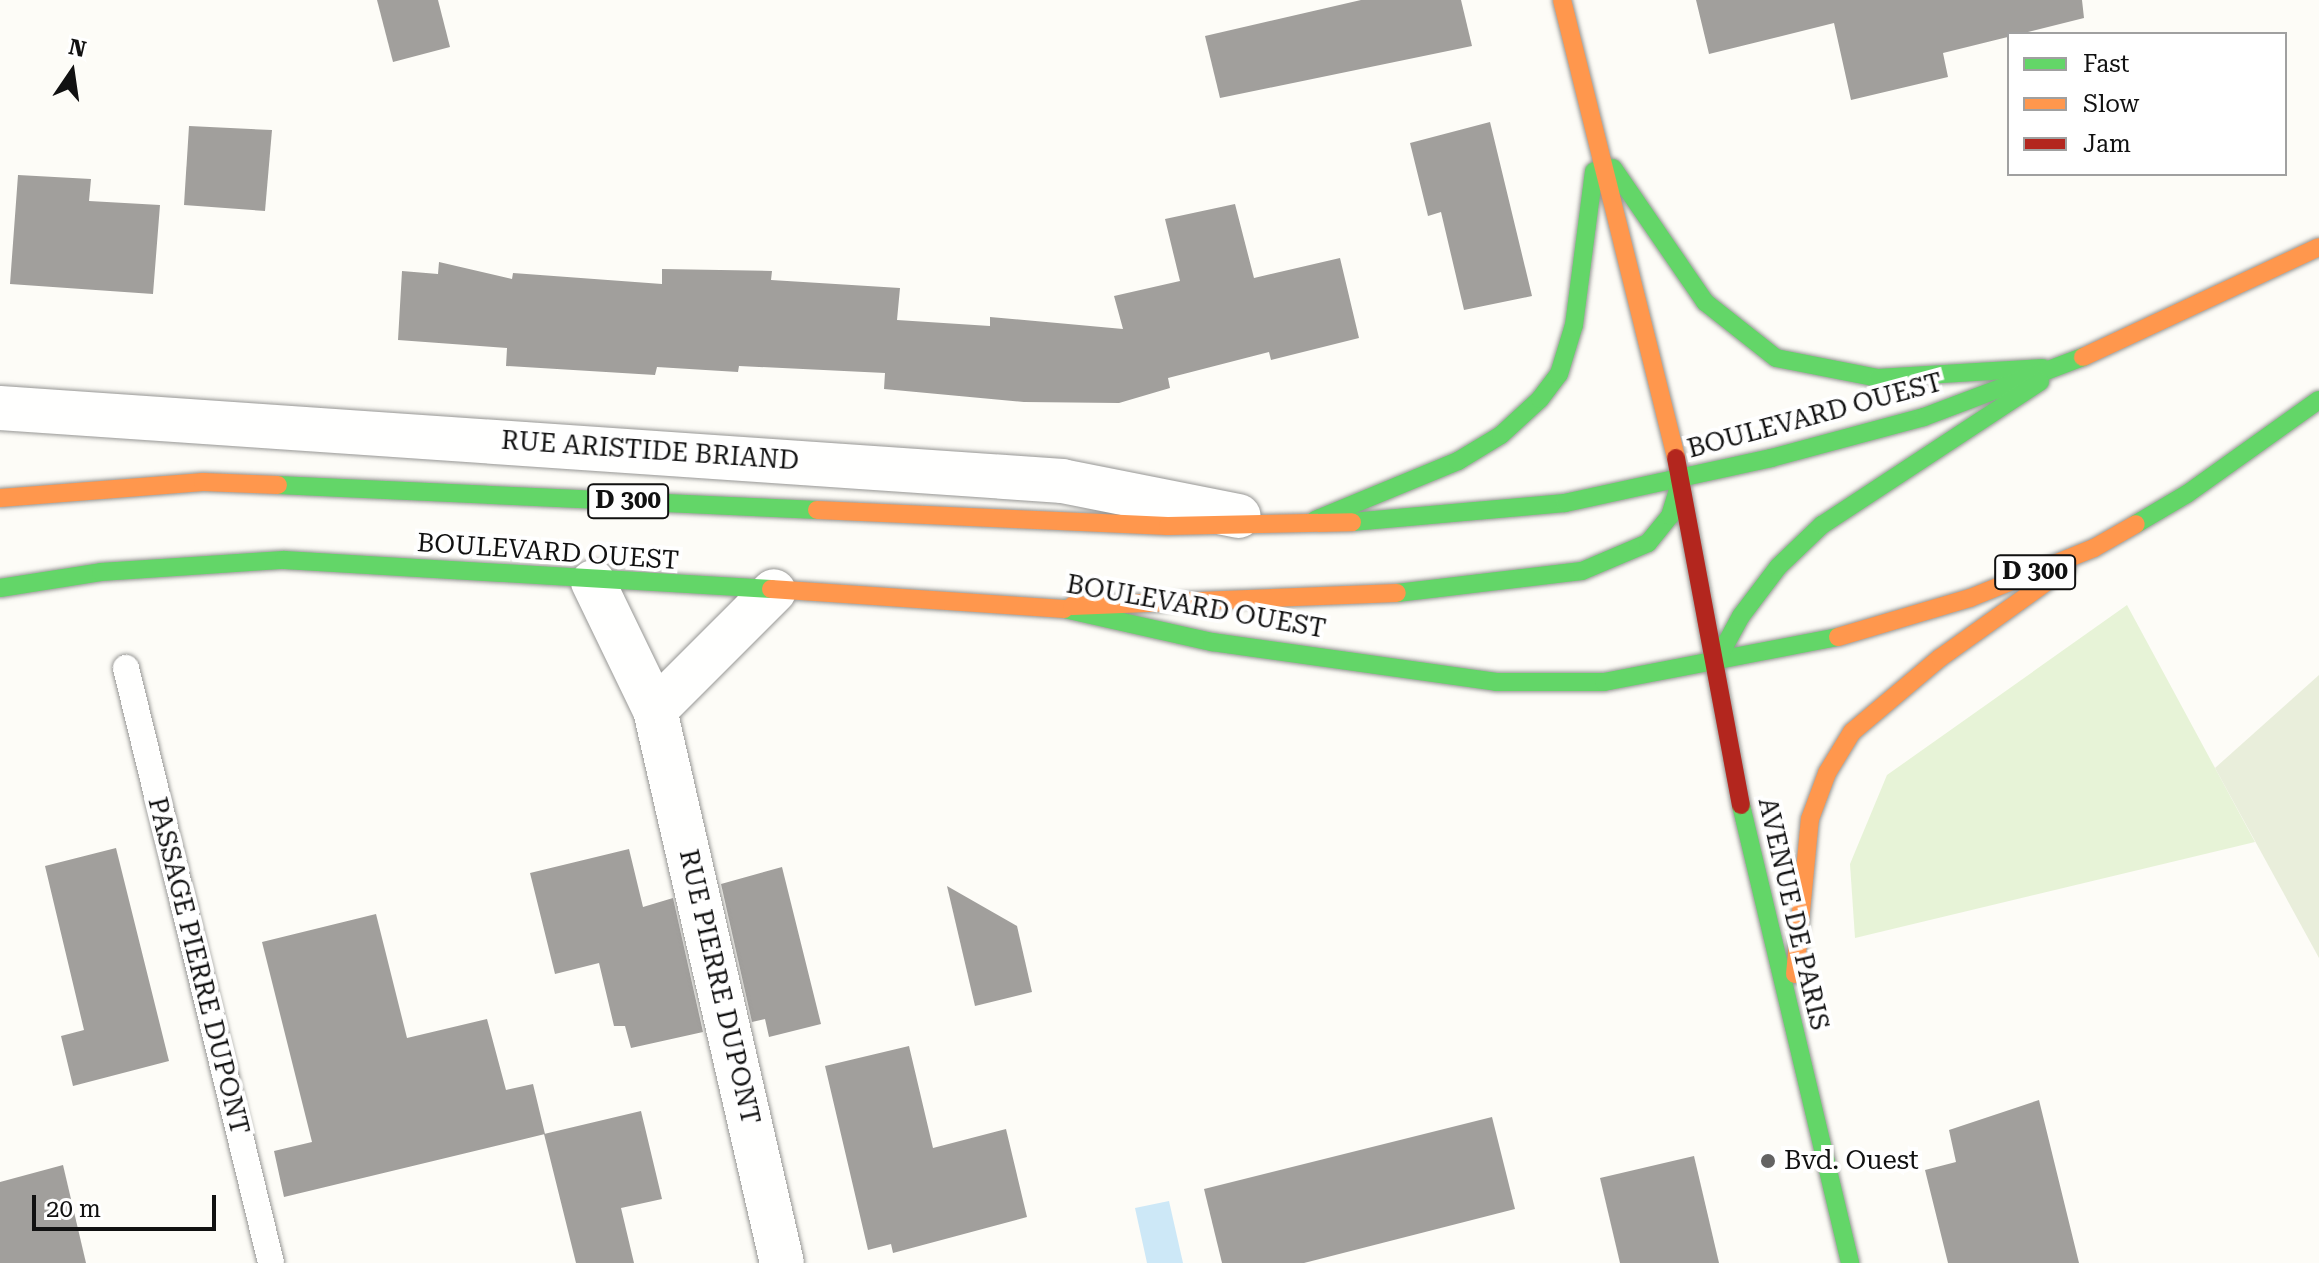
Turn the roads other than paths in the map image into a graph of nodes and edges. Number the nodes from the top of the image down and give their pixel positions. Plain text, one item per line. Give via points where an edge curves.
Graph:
1 (1562, 0) edge
2 (1597, 145) junction
3 (2319, 247) edge
4 (2062, 367) junction
5 (2319, 400) edge
6 (0, 408) edge
7 (1681, 479) junction
8 (0, 498) edge
9 (1297, 527) junction
10 (2094, 548) junction
11 (593, 582) junction
12 (0, 588) edge
13 (774, 591) junction
14 (1057, 607) junction
15 (1716, 662) junction
16 (126, 668) dead end
17 (655, 710) junction
18 (1792, 1020) junction
19 (271, 1263) edge
20 (782, 1263) edge
21 (1850, 1263) edge

1 - 2 main road, AVENUE DE PARIS
2 - 4 main road via 1705,302 1776,358 1878,378
2 - 7 main road, AVENUE DE PARIS
2 - 9 main road via 1574,325 1559,374 1540,399 1501,435 1458,461
3 - 4 main road, BOULEVARD OUEST
4 - 7 main road, BOULEVARD OUEST via 1924,417
4 - 15 main road via 1822,525 1778,567 1741,616
5 - 10 main road, BOULEVARD OUEST / D 300 via 2187,494
6 - 9 street, RUE ARISTIDE BRIAND via 1062,481
7 - 9 main road, BOULEVARD OUEST via 1565,503
7 - 14 main road via 1670,516 1648,543 1582,571 1406,593
7 - 15 main road, AVENUE DE PARIS
8 - 9 main road, BOULEVARD OUEST / D 300 via 203,482 1152,526
10 - 15 main road, BOULEVARD OUEST / D 300 via 1970,598 1868,631
10 - 18 main road via 1940,658 1852,732 1827,773 1810,819
11 - 12 main road, BOULEVARD OUEST / D 300 via 284,560 101,572
11 - 13 main road, BOULEVARD OUEST / D 300
11 - 17 street, RUE PIERRE DUPONT
13 - 14 main road, BOULEVARD OUEST / D 300
13 - 17 street
14 - 15 main road, BOULEVARD OUEST / D 300 via 1212,642 1496,682 1604,682
15 - 18 main road, AVENUE DE PARIS via 1742,811
16 - 19 lane, PASSAGE PIERRE DUPONT
17 - 20 street, RUE PIERRE DUPONT
18 - 21 main road, AVENUE DE PARIS

